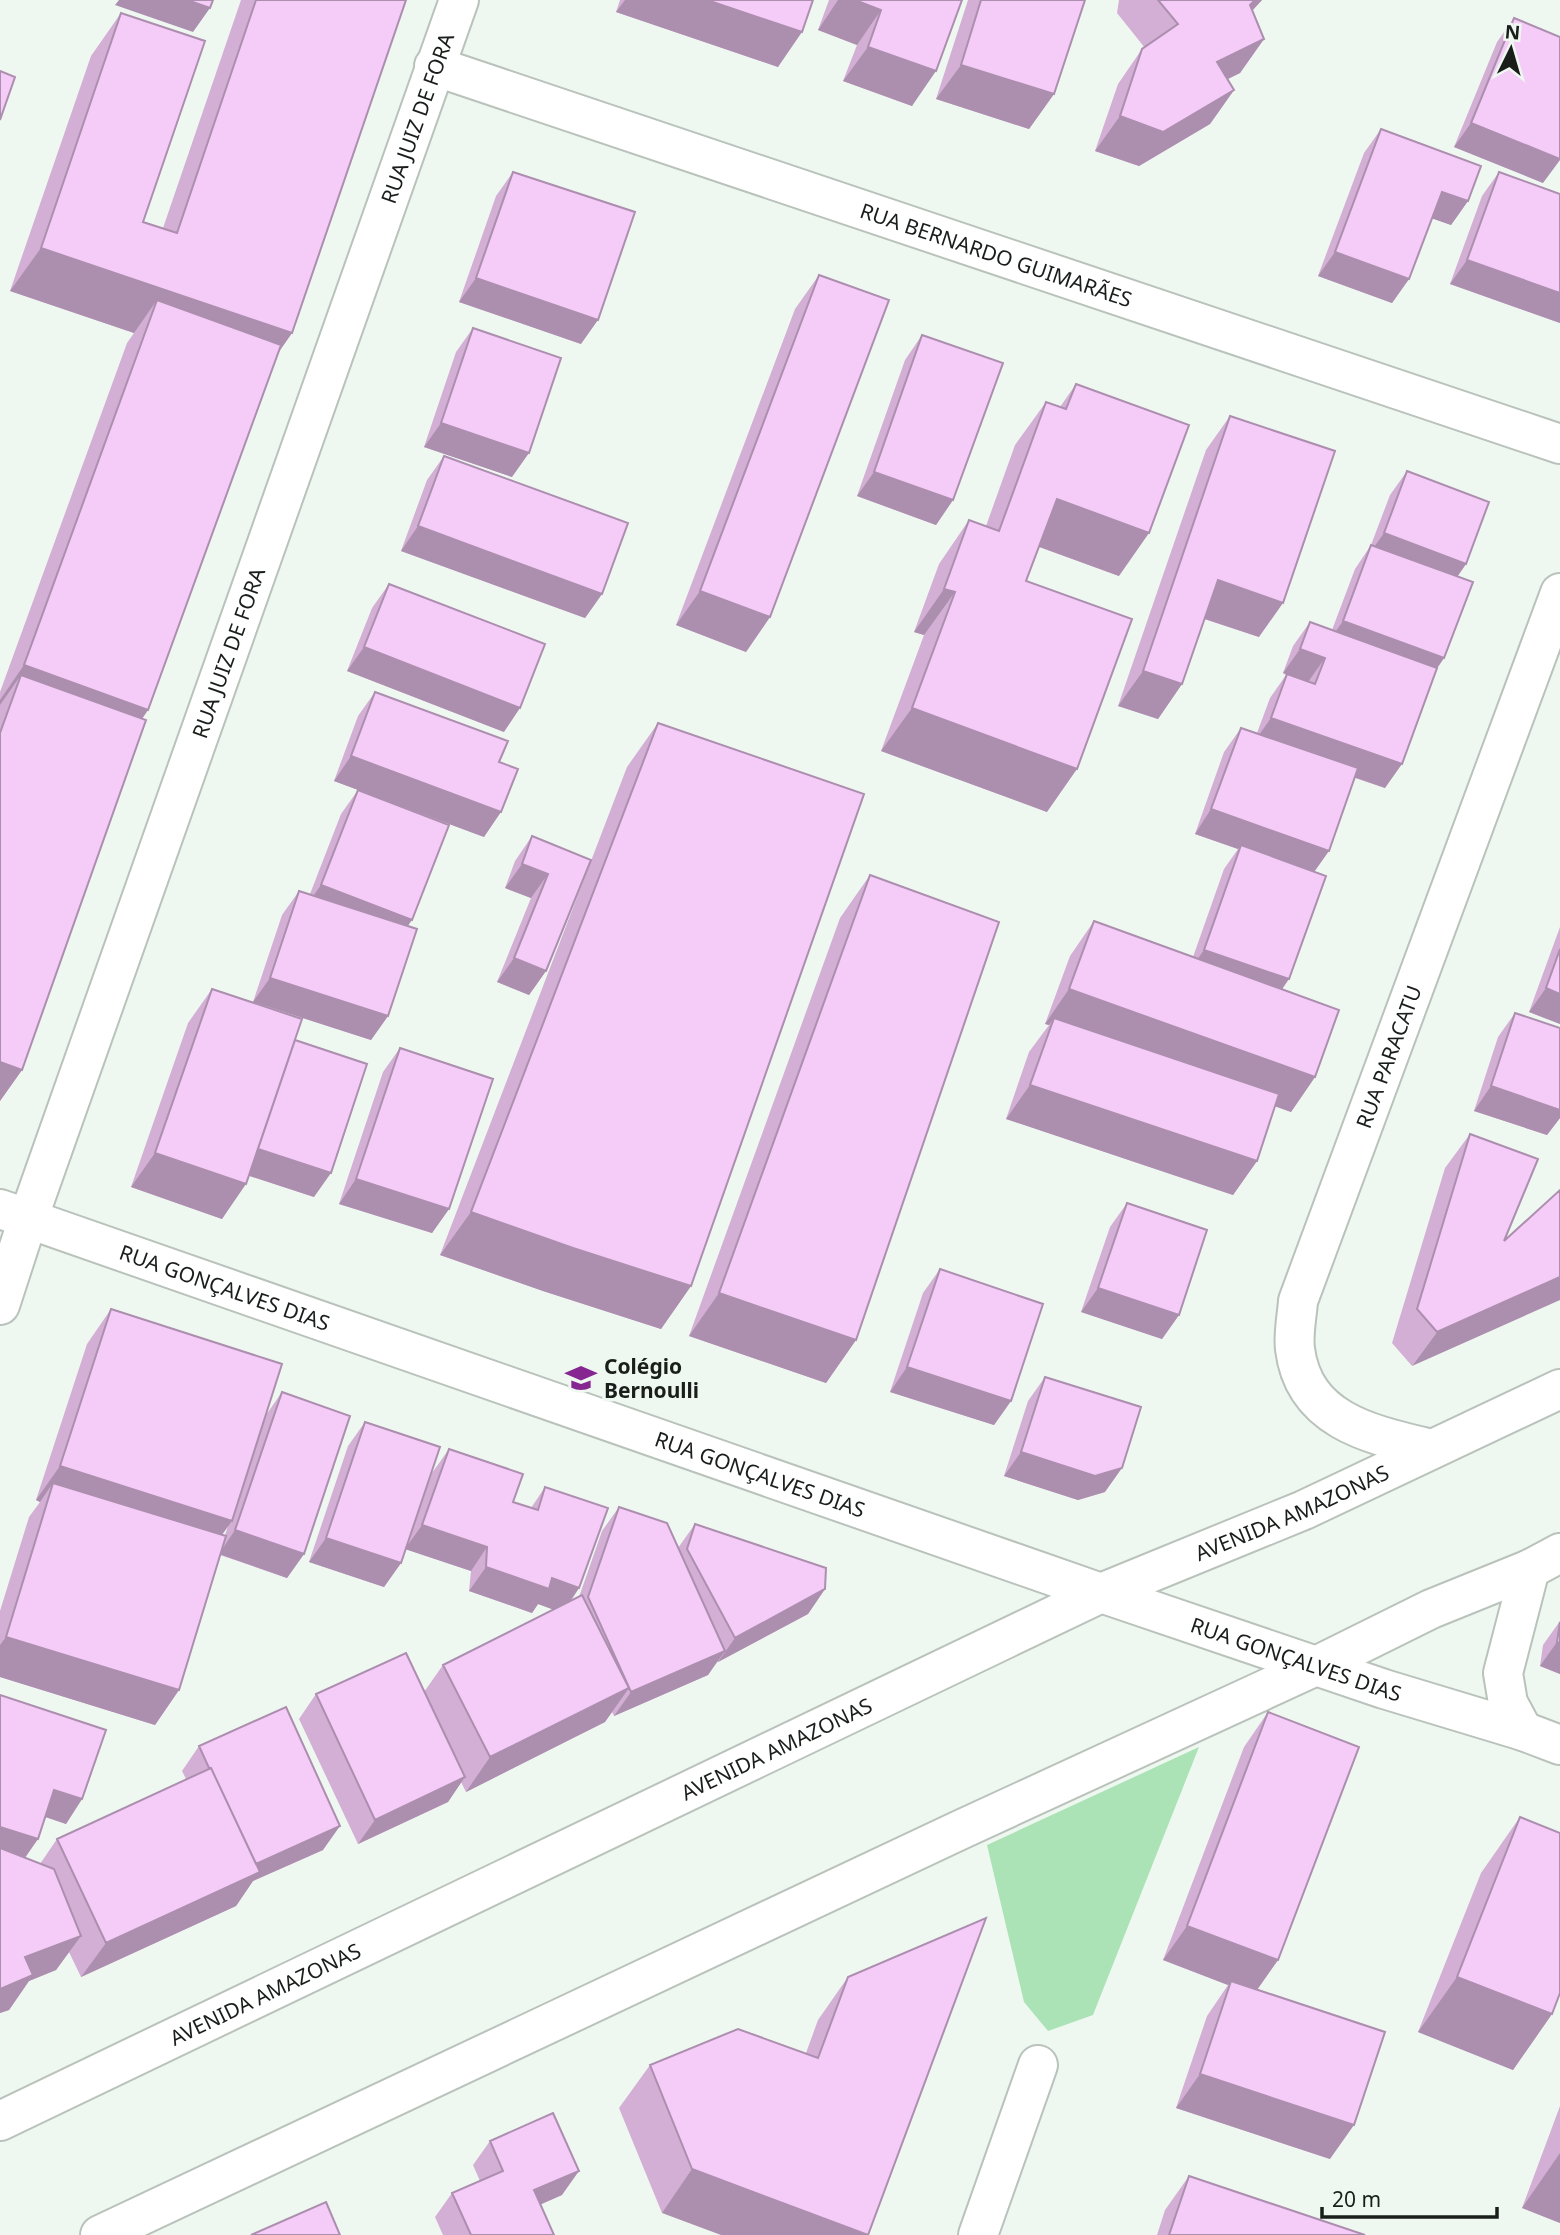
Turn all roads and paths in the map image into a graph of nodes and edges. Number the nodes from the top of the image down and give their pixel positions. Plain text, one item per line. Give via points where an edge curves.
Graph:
1 (459, 0) edge
2 (434, 66) junction
3 (1560, 444) edge
4 (1560, 593) edge
5 (14, 1214) edge
6 (0, 1305) edge
7 (1560, 1389) edge
8 (1432, 1449) junction
9 (1545, 1561) edge
10 (1101, 1593) junction
11 (1316, 1666) junction
12 (1523, 1731) junction
13 (1560, 1745) edge
14 (1038, 2065) dead end
15 (0, 2121) edge
16 (100, 2235) edge
17 (978, 2235) edge

1 - 2 street, RUA JUIZ DE FORA
2 - 3 street, RUA BERNARDO GUIMARÃES
2 - 5 street, RUA JUIZ DE FORA
4 - 8 street, RUA PARACATU via 1298,1301 1295,1348 1303,1381 1327,1410 1371,1435
5 - 6 street, RUA JUIZ DE FORA
5 - 10 street, RUA GONÇALVES DIAS
7 - 8 street, AVENIDA AMAZONAS
8 - 10 street, AVENIDA AMAZONAS via 1304,1510
9 - 11 street via 1431,1609
9 - 12 street via 1503,1674 1508,1703
10 - 11 street, RUA GONÇALVES DIAS
10 - 15 street, AVENIDA AMAZONAS
11 - 12 street, RUA GONÇALVES DIAS
11 - 16 street
12 - 13 street, RUA GONÇALVES DIAS
14 - 17 street

